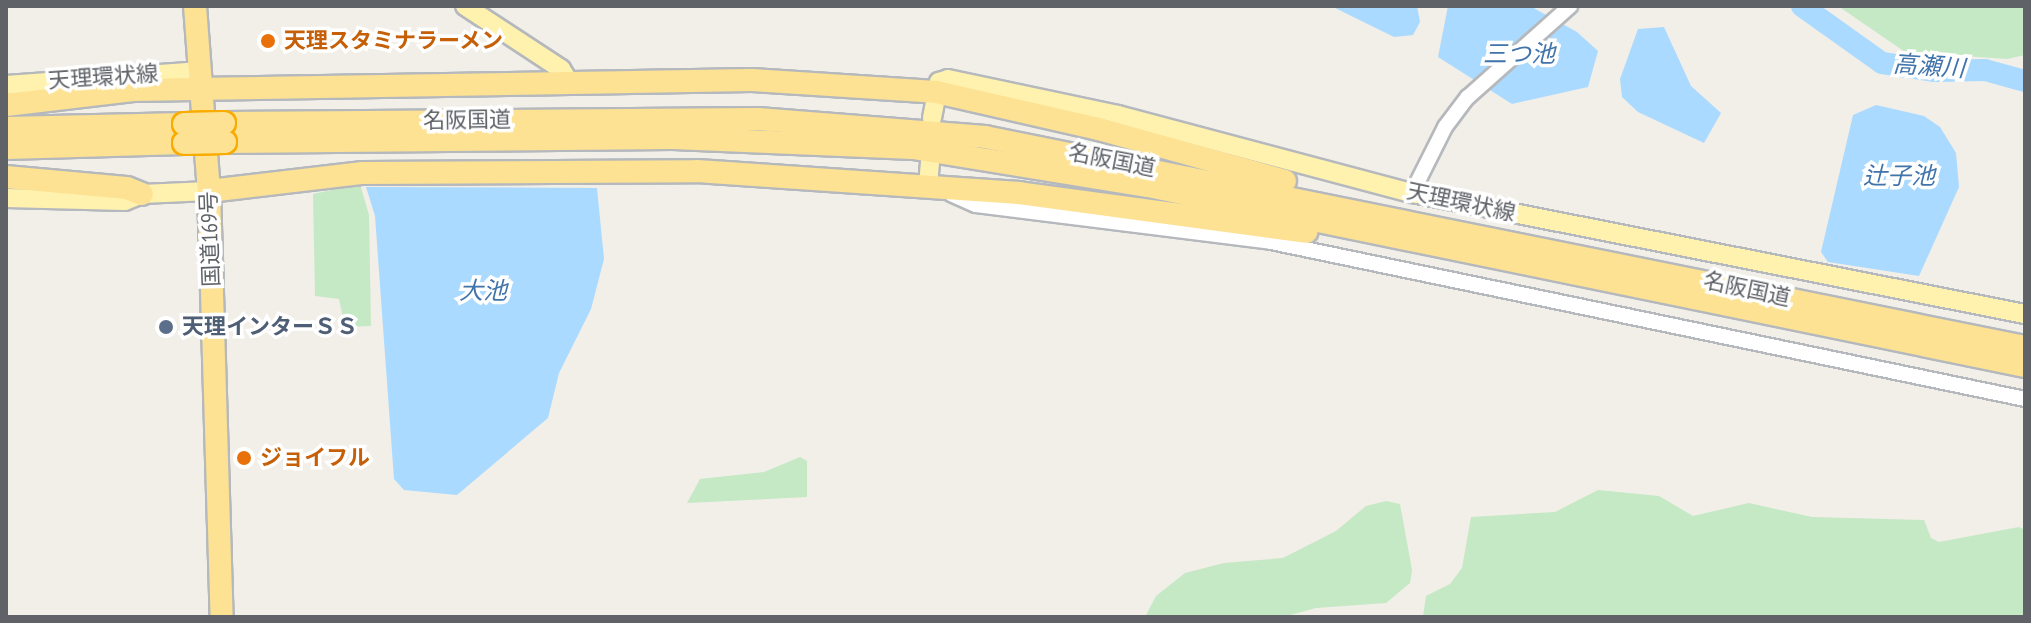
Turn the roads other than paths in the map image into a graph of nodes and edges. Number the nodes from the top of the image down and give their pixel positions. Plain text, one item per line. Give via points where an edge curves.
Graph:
1 (195, 6) edge
2 (465, 6) edge
3 (1567, 9) edge
4 (202, 80) junction
5 (569, 82) junction
6 (6, 85) edge
7 (936, 92) junction
8 (6, 105) edge
9 (932, 118) dead end
10 (6, 128) edge
11 (225, 132) junction
12 (184, 133) junction
13 (6, 148) edge
14 (930, 162) dead end
15 (6, 177) edge
16 (928, 185) junction
17 (209, 191) junction
18 (1412, 193) junction
19 (142, 194) junction
20 (6, 198) edge
21 (1525, 263) junction
22 (1668, 273) junction
23 (2025, 314) edge
24 (2025, 347) edge
25 (2025, 366) edge
26 (2025, 399) edge
27 (222, 617) edge

1 - 4 highway, 国道169号
2 - 5 main road via 561,69
3 - 18 street via 1468,97 1445,127
4 - 5 highway via 320,88
4 - 6 main road, 天理環状線
4 - 8 highway
4 - 17 highway, 国道169号
5 - 7 highway via 752,80
7 - 9 main road
7 - 18 main road, 天理環状線 via 939,82 948,79 1103,111
7 - 22 highway via 1099,129 1340,197
10 - 12 highway
11 - 12 highway, 名阪国道, bridge
11 - 21 highway, 名阪国道 via 673,138 913,148 1121,181
11 - 22 highway, 名阪国道 via 671,118 911,128 1136,164
12 - 13 highway
14 - 16 main road
15 - 19 highway via 127,188
16 - 17 highway via 697,171 448,171 363,173
16 - 21 highway via 1095,201
16 - 26 street via 976,205 1271,242
17 - 19 main road
17 - 27 highway, 国道169号
18 - 23 main road, 天理環状線
19 - 20 main road via 125,201
21 - 25 highway, 名阪国道
22 - 24 highway, 名阪国道

